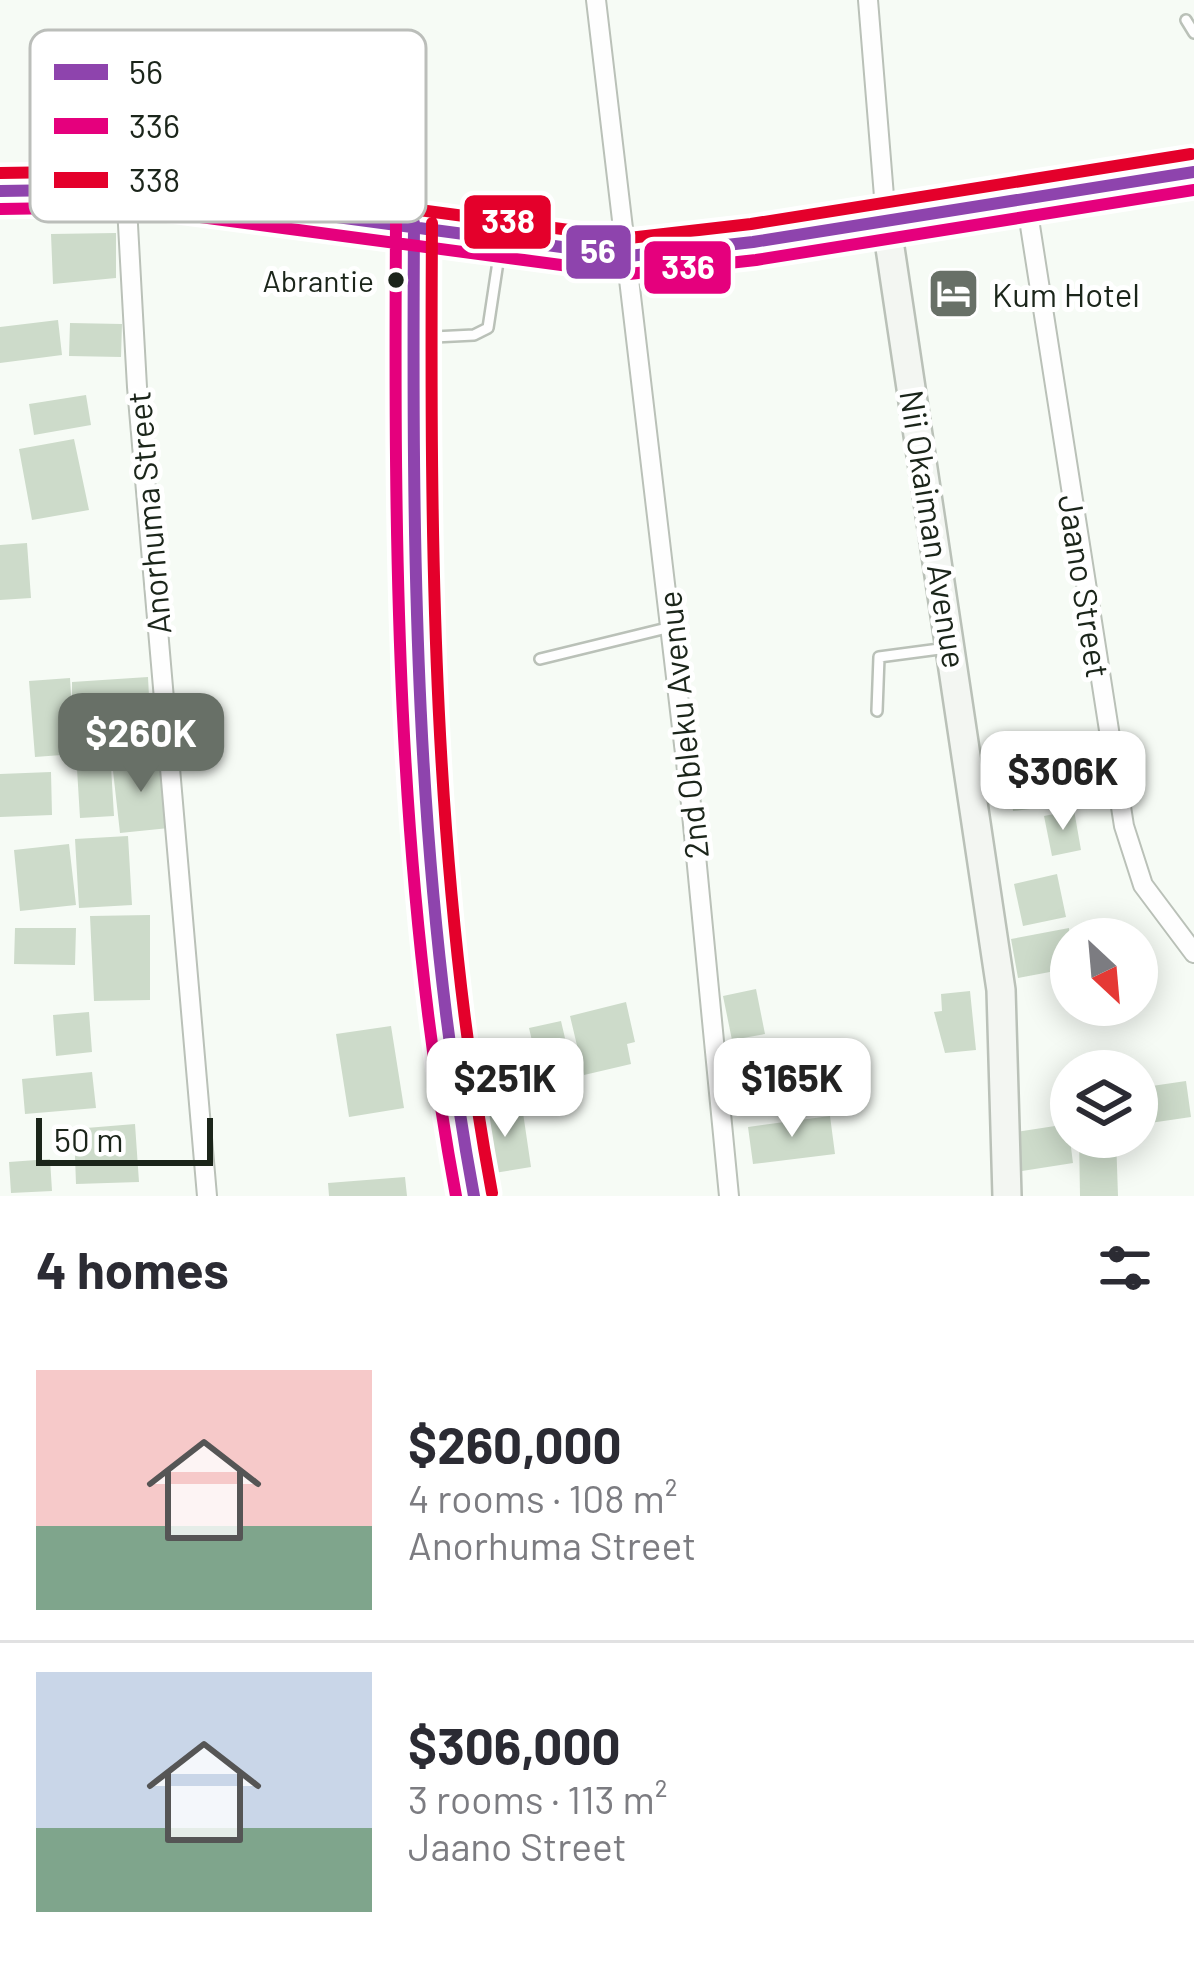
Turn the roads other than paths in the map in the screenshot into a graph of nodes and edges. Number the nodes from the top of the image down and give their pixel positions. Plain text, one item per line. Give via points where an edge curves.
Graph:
1 (596, 0) edge
2 (868, 0) edge
3 (1186, 20) dead end
4 (1194, 33) edge
5 (1194, 172) edge
6 (0, 190) edge
7 (30, 190) edge
8 (1027, 200) junction
9 (886, 221) junction
10 (128, 222) edge
11 (398, 222) edge
12 (414, 224) junction
13 (502, 237) junction
14 (628, 256) junction
15 (413, 338) junction
16 (671, 627) junction
17 (953, 647) junction
18 (540, 659) dead end
19 (878, 711) dead end
20 (1194, 952) edge
21 (207, 1196) edge
22 (473, 1196) edge
23 (729, 1196) edge
24 (1007, 1196) edge

1 - 14 street, 2nd Obleku Avenue
2 - 9 street
3 - 4 lane
5 - 8 street
6 - 7 street
8 - 9 street
8 - 20 street, Jaano Street via 1124,826 1143,885
9 - 14 street
9 - 17 street, Nii Okaiman Avenue
10 - 21 street, Anorhuma Street
11 - 12 street
12 - 13 street
12 - 15 street
13 - 14 street
13 - 15 lane via 488,328
14 - 16 street, 2nd Obleku Avenue
15 - 22 street via 419,769 435,978
16 - 18 lane
16 - 23 street, 2nd Obleku Avenue
17 - 19 lane via 879,657
17 - 24 street, Nii Okaiman Avenue via 1001,990

